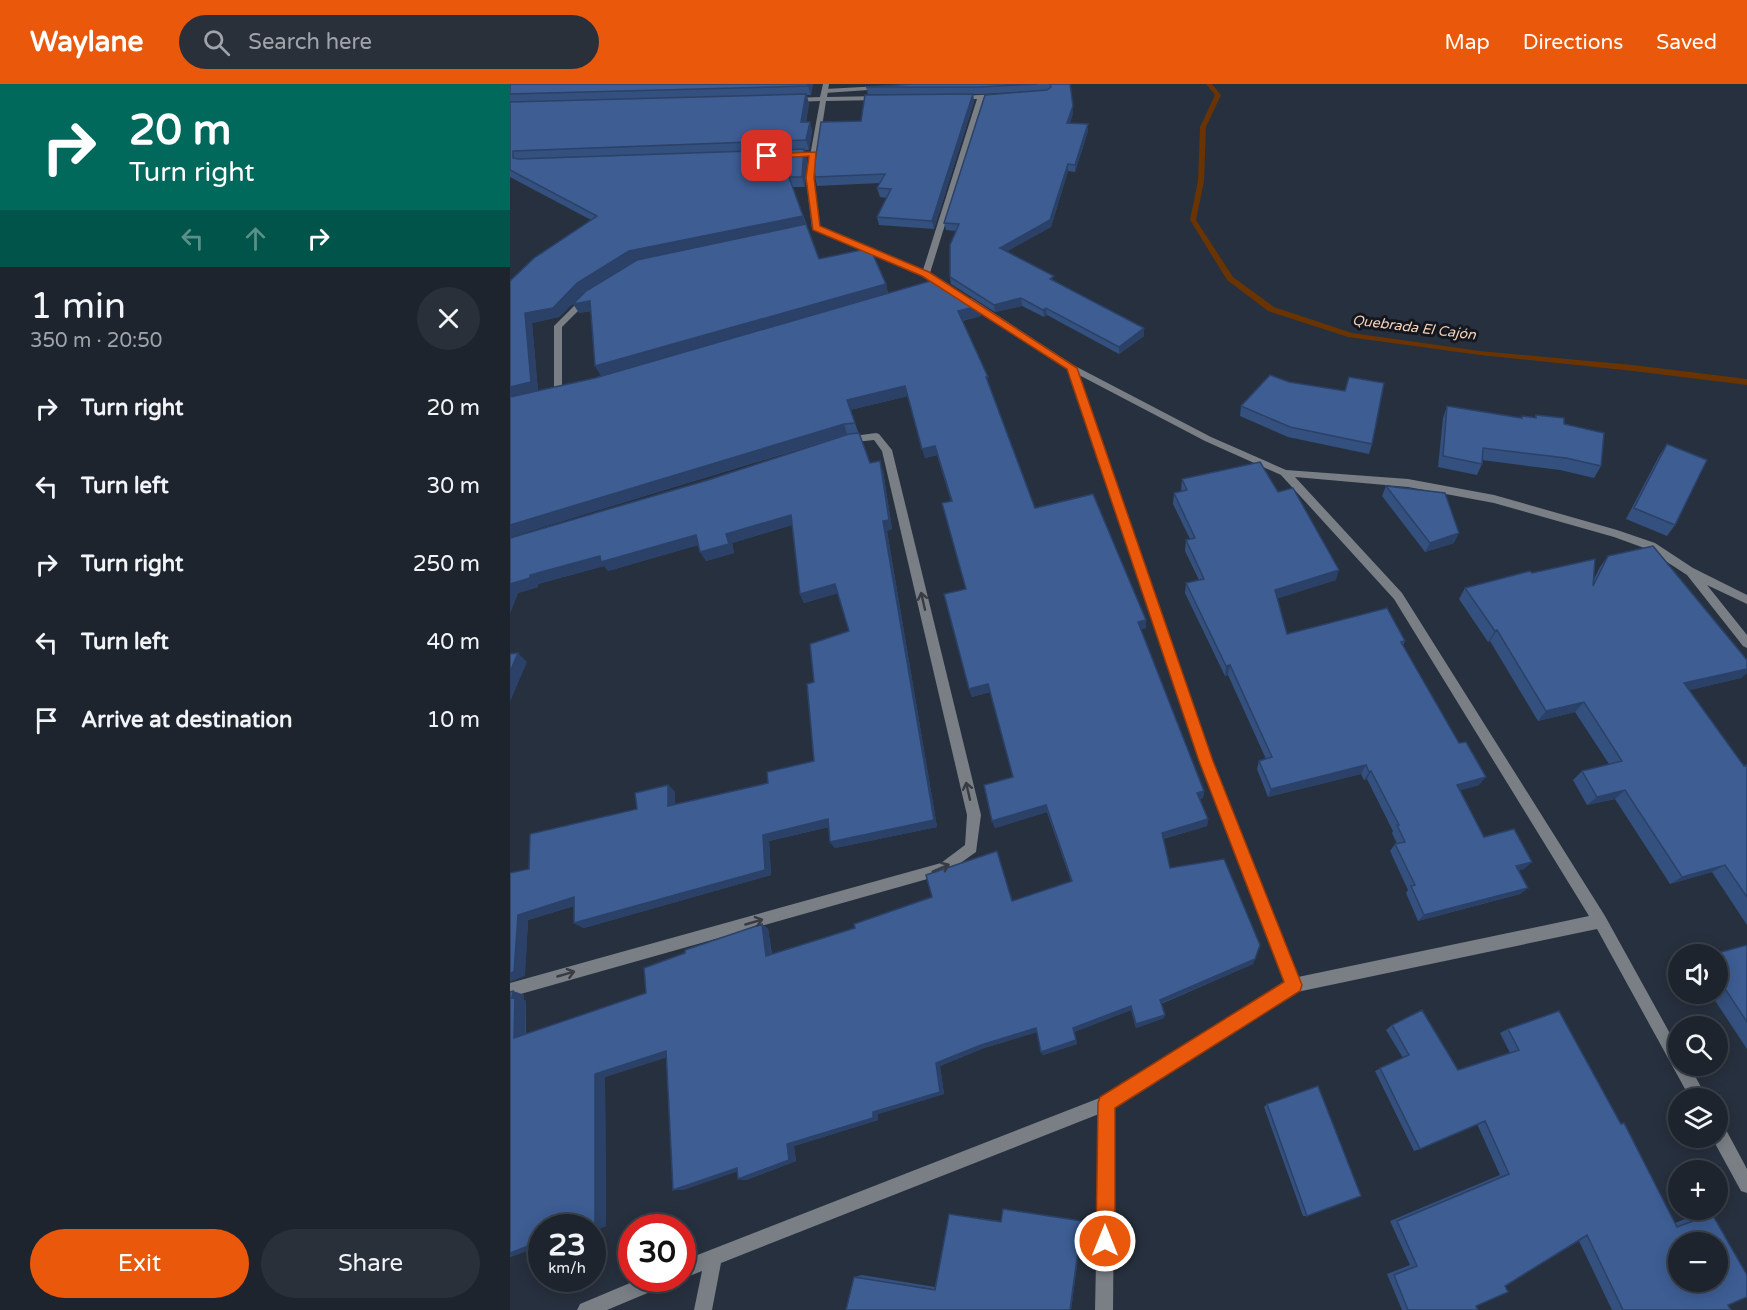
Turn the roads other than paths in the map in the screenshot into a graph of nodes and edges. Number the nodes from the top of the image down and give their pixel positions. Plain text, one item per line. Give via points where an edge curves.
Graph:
1 (887, 88) edge
2 (825, 91) edge
3 (1014, 95) edge
4 (891, 98) edge
5 (948, 98) edge
6 (981, 98) junction
7 (789, 100) edge
8 (926, 274) junction
9 (595, 292) edge
10 (1072, 368) junction
11 (557, 392) edge
12 (840, 442) edge
13 (1285, 473) junction
14 (1689, 571) junction
15 (1747, 600) edge
16 (1747, 643) edge
17 (1600, 921) junction
18 (1294, 985) junction
19 (510, 990) edge
20 (1668, 1043) edge
21 (1107, 1103) junction
22 (1727, 1148) edge
23 (1747, 1185) edge
24 (713, 1258) junction
25 (696, 1265) edge
26 (629, 1292) edge
27 (586, 1310) edge
28 (703, 1310) edge
29 (1104, 1310) edge

1 - 2 street
2 - 4 street
2 - 7 street
2 - 8 street via 809,154 812,229
3 - 6 street
5 - 6 street
6 - 8 street
8 - 10 street via 935,285
9 - 11 street via 558,326
10 - 13 street via 1208,439
10 - 18 street via 1206,761
19 -> 12 street via 945,868 971,848 974,815 887,450 876,436
13 - 14 street via 1407,483 1494,499 1651,546
13 - 17 street via 1398,596
14 - 15 street
14 - 16 street
17 - 18 street
17 - 20 street
18 - 21 street
21 - 24 street
21 - 29 street
22 - 23 street
24 - 25 street
24 - 28 street
26 - 27 street

